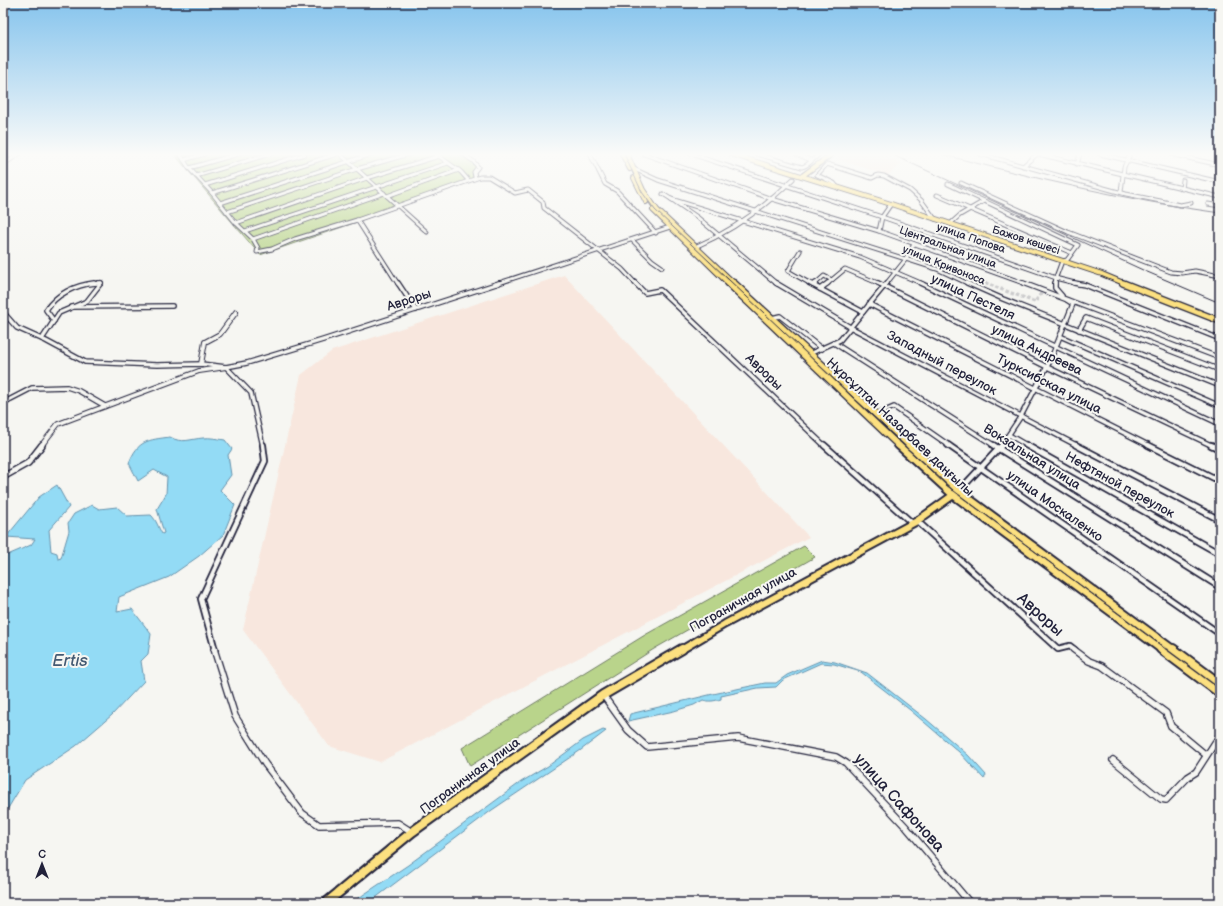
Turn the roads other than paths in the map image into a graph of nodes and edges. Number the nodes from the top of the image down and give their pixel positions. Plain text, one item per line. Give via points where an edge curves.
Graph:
1 (214, 196) edge
2 (241, 196) edge
3 (275, 196) edge
4 (314, 196) edge
5 (346, 196) edge
6 (375, 196) edge
7 (387, 196) edge
8 (424, 196) edge
9 (536, 196) edge
10 (622, 196) edge
11 (643, 196) edge
12 (666, 196) edge
13 (709, 196) edge
14 (764, 196) edge
15 (775, 196) edge
16 (819, 196) edge
17 (865, 196) edge
18 (917, 196) edge
19 (940, 196) edge
20 (974, 196) edge
21 (990, 196) edge
22 (1140, 196) edge
23 (671, 199) junction
24 (772, 199) junction
25 (984, 201) junction
26 (220, 203) junction
27 (1191, 203) dead end
28 (891, 204) junction
29 (1208, 204) dead end
30 (397, 206) junction
31 (1220, 206) edge
32 (970, 209) junction
33 (227, 212) junction
34 (758, 212) junction
35 (930, 215) junction
36 (882, 217) junction
37 (357, 220) junction
38 (745, 222) junction
39 (236, 223) junction
40 (950, 224) junction
41 (673, 226) junction
42 (245, 231) junction
43 (879, 231) junction
44 (428, 232) dead end
45 (656, 233) junction
46 (720, 237) junction
47 (253, 239) junction
48 (632, 240) junction
49 (914, 244) junction
50 (697, 246) junction
51 (598, 251) junction
52 (800, 251) dead end
53 (1072, 253) junction
54 (906, 259) junction
55 (1062, 261) junction
56 (662, 267) dead end
57 (896, 272) junction
58 (1220, 276) edge
59 (1056, 277) junction
60 (832, 280) junction
61 (813, 285) junction
62 (884, 286) junction
63 (820, 289) junction
64 (1063, 297) junction
65 (869, 304) junction
66 (172, 306) dead end
67 (72, 307) junction
68 (416, 310) junction
69 (3, 312) edge
70 (236, 312) dead end
71 (863, 312) junction
72 (772, 318) junction
73 (54, 321) junction
74 (1220, 321) edge
75 (1064, 324) junction
76 (850, 326) junction
77 (1079, 330) junction
78 (1060, 336) junction
79 (42, 339) junction
80 (1220, 339) edge
81 (834, 343) junction
82 (1055, 346) junction
83 (822, 349) junction
84 (811, 353) junction
85 (804, 355) junction
86 (1220, 358) edge
87 (201, 364) junction
88 (226, 366) junction
89 (1046, 367) junction
90 (1220, 370) edge
91 (1220, 386) edge
92 (1036, 389) junction
93 (3, 403) edge
94 (105, 406) junction
95 (1220, 406) edge
96 (876, 415) junction
97 (1021, 416) junction
98 (1220, 424) edge
99 (1009, 435) junction
100 (1000, 448) junction
101 (1220, 450) edge
102 (981, 468) junction
103 (3, 477) edge
104 (1220, 482) edge
105 (956, 493) junction
106 (1220, 520) edge
107 (914, 522) junction
108 (1220, 554) edge
109 (1220, 587) edge
110 (1220, 634) edge
111 (1220, 684) edge
112 (1220, 693) edge
113 (603, 694) junction
114 (1220, 735) edge
115 (1206, 755) junction
116 (1113, 760) dead end
117 (412, 832) junction
118 (326, 903) edge
119 (970, 903) edge

1 - 26 street
2 - 26 street
3 - 33 street
4 - 39 street
5 - 42 street
6 - 47 street
7 - 30 street
8 - 30 street
9 - 51 street via 543,202 544,208
10 - 45 street
11 - 41 main road, Нұрсұлтан Назарбаев даңғылы via 646,202
12 - 23 street, улица Пестеля
13 - 34 street, улица Кривоноса
14 - 24 street, Центральная улица
15 - 24 street
16 - 36 street, улица Попова
17 - 28 main road, Бажов көшесі
18 - 35 street
19 - 32 street
20 - 25 street
21 - 58 street via 1068,232 1171,272 1195,271
22 - 27 street via 1180,205
23 - 38 street, улица Пестеля
23 - 46 street, Западный переулок
24 - 34 street
24 - 43 street, Центральная улица
25 - 32 street
25 - 53 street via 1078,245
26 - 33 street
28 - 35 main road, Бажов көшесі
28 - 36 street
29 - 31 street
30 - 37 street
30 - 44 street
32 - 40 street
32 - 53 street
33 - 39 street
34 - 38 street
34 - 54 street, улица Кривоноса
35 - 40 main road, Бажов көшесі
36 - 43 street
36 - 59 street, улица Попова
37 - 47 street via 321,230 269,251 257,252 258,248
37 - 68 street
38 - 46 street
38 - 57 street, улица Пестеля via 860,257
39 - 42 street
40 - 55 main road, Бажов көшесі
41 - 45 street, Авроры
41 - 50 main road, Нұрсұлтан Назарбаев даңғылы
41 - 85 main road, Нұрсұлтан Назарбаев даңғылы
42 - 47 street
43 - 49 street, Центральная улица
45 - 48 street, Авроры
46 - 50 street
46 - 76 street, Западный переулок via 778,285
48 - 51 street, Авроры
48 - 56 street
49 - 54 street
49 - 64 street, Центральная улица
50 - 72 main road, Нұрсұлтан Назарбаев даңғылы
51 - 68 street, Авроры
51 - 107 street, Авроры via 622,269 645,293 660,290 834,454
52 - 61 street via 788,271
53 - 55 street via 1067,260
54 - 57 street
54 - 75 street, улица Кривоноса
55 - 59 street
55 - 74 main road, Бажов көшесі via 1102,274
57 - 62 street
57 - 82 street, улица Пестеля
59 - 64 street, Пограничная улица via 1056,288
59 - 80 street, улица Попова via 1085,285
60 - 61 street via 824,276
60 - 62 street, улица Андреева via 845,269
60 - 63 street
61 - 63 street
62 - 65 street
62 - 89 street, улица Андреева
63 - 71 street
64 - 75 street, Пограничная улица via 1073,304
64 - 86 street, Центральная улица
65 - 71 street
65 - 92 street, Турксибская улица
66 - 67 street
67 - 73 street via 59,312
67 - 73 street via 87,301 101,283 83,285 54,299 46,310
68 - 88 street, Авроры via 248,363
69 - 79 street, Авроры via 17,328
70 - 87 street via 222,333 205,342
71 - 76 street
72 - 83 street via 780,316
72 - 84 main road, Нұрсұлтан Назарбаев даңғылы
73 - 79 street
75 - 77 street, улица Кривоноса
75 - 78 street, Пограничная улица
76 - 81 street via 840,340
76 - 97 street, Западный переулок
77 - 90 street via 1086,318
77 - 91 street, улица Кривоноса
78 - 82 street, Пограничная улица
78 - 95 street
79 - 87 street, Авроры via 85,362
81 - 83 street
81 - 100 street, Вокзальная улица
82 - 89 street, Пограничная улица
82 - 98 street, улица Пестеля
83 - 84 street
84 - 85 street
84 - 96 main road, Нұрсұлтан Назарбаев даңғылы
85 - 105 main road, Нұрсұлтан Назарбаев даңғылы via 887,435
87 - 88 street, Авроры
88 - 94 street via 199,371
88 - 117 street via 251,392 265,461 201,599 235,716 265,764 302,813 318,825 398,823
89 - 92 street, Пограничная улица
89 - 101 street, улица Андреева
92 - 97 street, Пограничная улица
92 - 104 street, Турксибская улица
93 - 94 street via 32,388 67,387
94 - 103 street via 58,424 28,463
96 - 102 street, улица Москаленко via 894,407
96 - 105 main road, Нұрсұлтан Назарбаев даңғылы
97 - 99 street, Пограничная улица
97 - 106 street, Западный переулок
99 - 100 street, Пограничная улица
99 - 108 street, Нефтяной переулок
100 - 102 street, Пограничная улица
100 - 109 street, Вокзальная улица
102 - 105 street, Пограничная улица
102 - 110 street, улица Москаленко
105 - 107 main road, Пограничная улица
105 - 111 main road, Нұрсұлтан Назарбаев даңғылы
105 - 112 main road, Нұрсұлтан Назарбаев даңғылы
107 - 113 main road, Пограничная улица via 725,624
107 - 115 street, Авроры via 1058,649 1070,646 1090,662 1102,666 1166,713 1171,726
113 - 117 main road, Пограничная улица
113 - 119 street, улица Сафонова via 626,729 647,747 738,738 830,756 846,762 906,827
114 - 115 street
115 - 116 street via 1196,772 1166,800
117 - 118 main road, Пограничная улица

